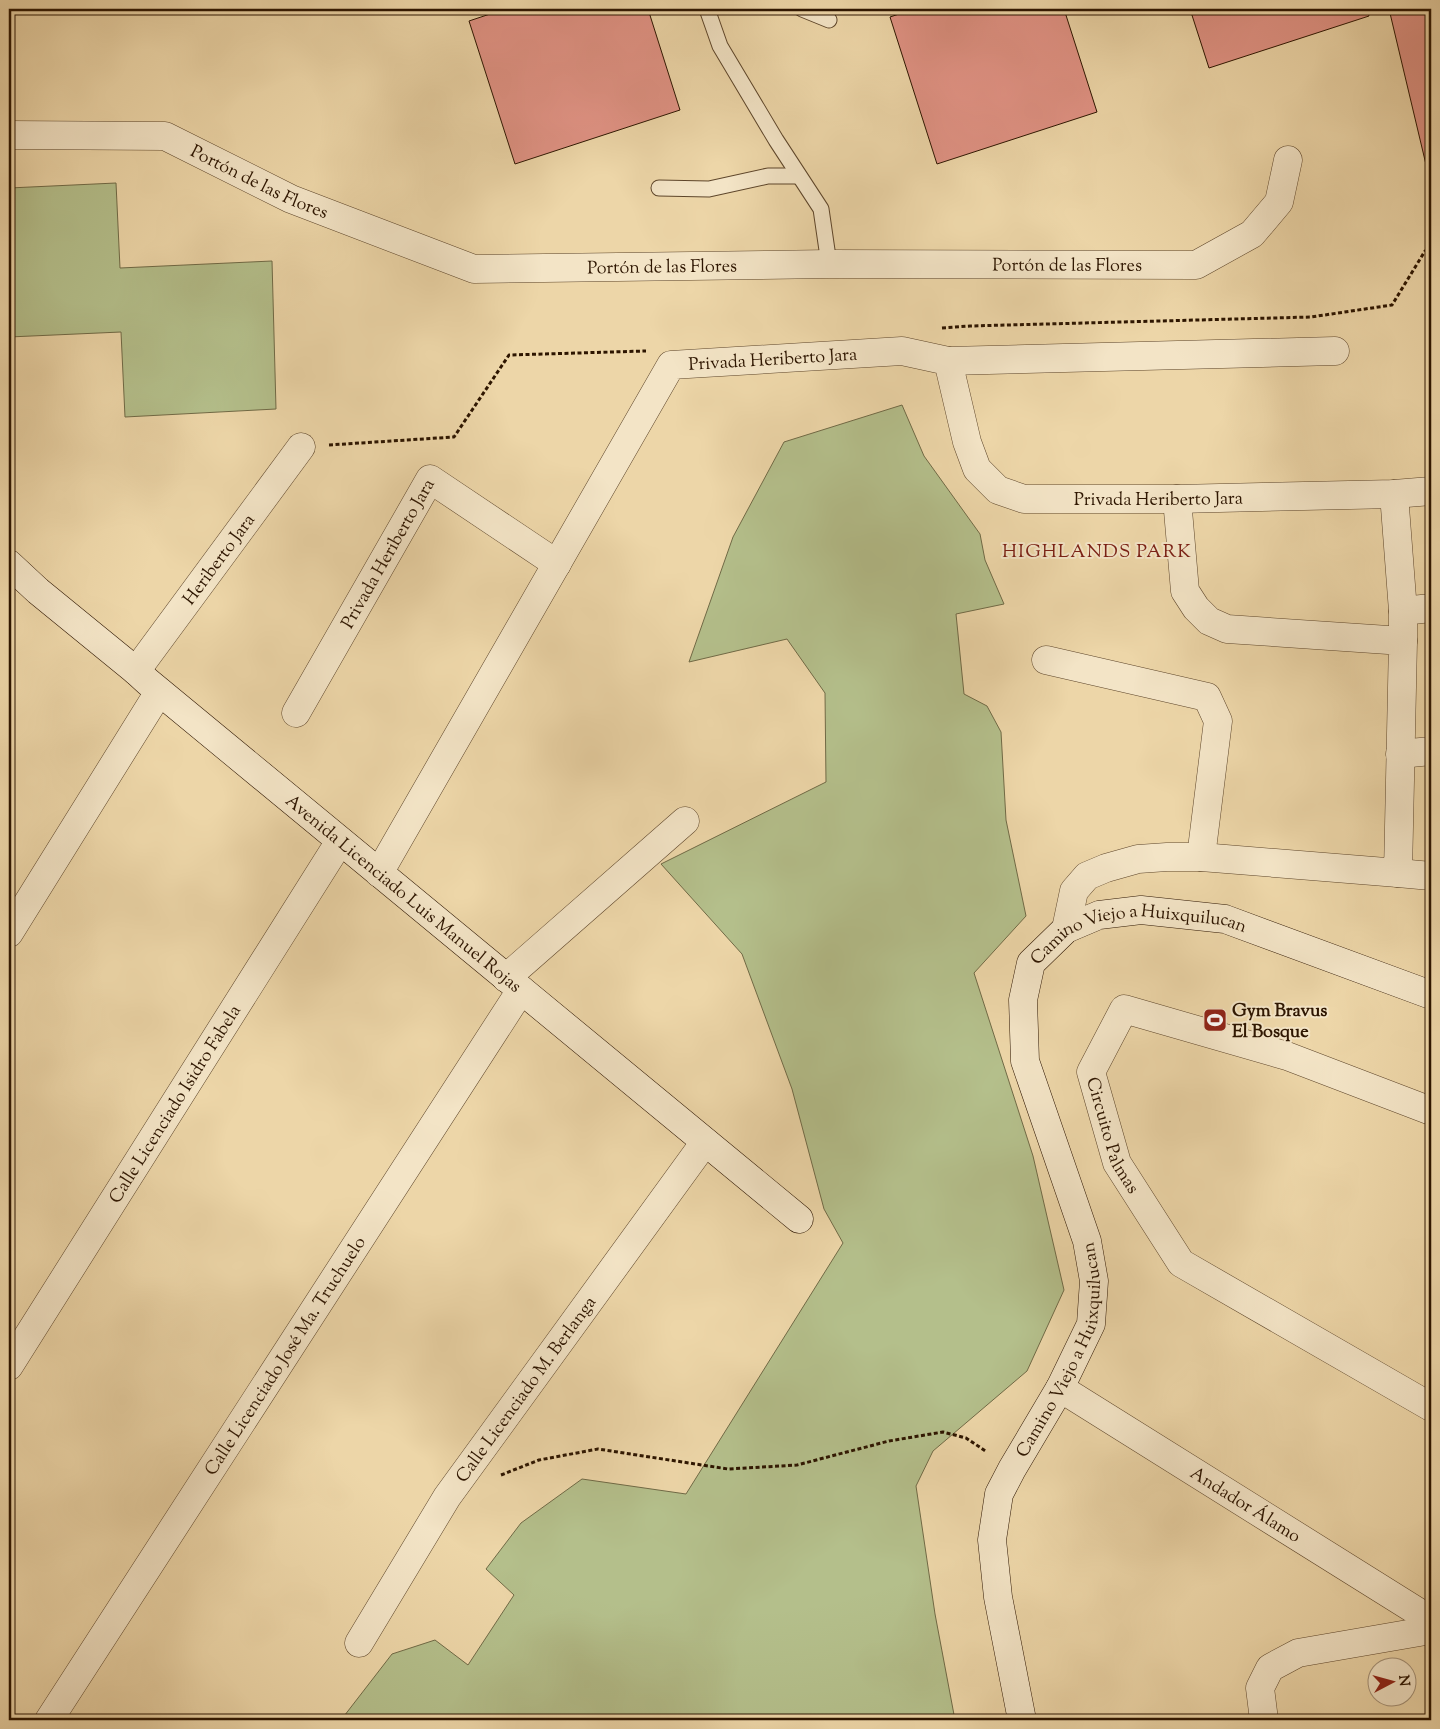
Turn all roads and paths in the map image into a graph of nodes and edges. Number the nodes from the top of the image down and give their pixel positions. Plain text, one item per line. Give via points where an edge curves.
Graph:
1 (802, 9) edge
2 (711, 10) edge
3 (828, 20) dead end
4 (9, 135) edge
5 (1288, 160) dead end
6 (799, 176) junction
7 (659, 188) dead end
8 (828, 264) junction
9 (1335, 351) dead end
10 (948, 361) junction
11 (301, 447) dead end
12 (1431, 491) edge
13 (1394, 494) junction
14 (1177, 499) junction
15 (9, 564) edge
16 (556, 564) junction
17 (1431, 608) edge
18 (1403, 611) junction
19 (1403, 641) junction
20 (1046, 660) dead end
21 (136, 670) junction
22 (159, 692) junction
23 (296, 713) dead end
24 (1431, 751) edge
25 (1400, 754) junction
26 (685, 821) dead end
27 (340, 841) junction
28 (1201, 857) junction
29 (1398, 872) junction
30 (379, 873) junction
31 (1431, 876) edge
32 (1066, 929) junction
33 (9, 933) edge
34 (514, 984) junction
35 (1431, 995) edge
36 (1431, 1111) edge
37 (705, 1142) junction
38 (799, 1219) dead end
39 (9, 1366) edge
40 (1060, 1388) junction
41 (1431, 1406) edge
42 (1012, 1469) junction
43 (493, 1478) dead end
44 (1431, 1620) edge
45 (1431, 1630) edge
46 (359, 1643) dead end
47 (49, 1720) edge
48 (1022, 1720) edge
49 (1264, 1720) edge

1 - 3 lane
2 - 6 lane via 720,46
4 - 8 street, Portón de las Flores via 165,136 291,199 474,269
5 - 8 street, Portón de las Flores via 1279,202 1252,234 1196,265
6 - 7 lane via 768,176 709,189
6 - 8 lane via 821,210
9 - 10 street
10 - 14 street, Privada Heriberto Jara via 966,442 976,469 998,490 1024,499
10 - 16 street, Privada Heriberto Jara via 902,351 671,365
11 - 21 street, Heriberto Jara
12 - 13 street, Privada Heriberto Jara
13 - 14 street, Privada Heriberto Jara
13 - 18 street
14 - 19 street via 1185,591 1209,621 1227,629
15 - 21 street, Avenida Licenciado Luis Manuel Rojas
16 - 23 street, Privada Heriberto Jara via 430,479
16 - 30 street
17 - 18 street
18 - 19 street
19 - 25 street
20 - 28 street via 1207,697 1218,721
21 - 22 street, Avenida Licenciado Luis Manuel Rojas
22 - 27 street, Avenida Licenciado Luis Manuel Rojas
22 - 33 street
24 - 25 street
25 - 29 street
26 - 34 street, Calle Licenciado José Ma. Truchuelo
27 - 30 street, Avenida Licenciado Luis Manuel Rojas
27 - 39 street, Calle Licenciado Isidro Fabela
28 - 29 street
28 - 32 street via 1138,860 1087,876 1074,891
29 - 31 street
30 - 34 street, Avenida Licenciado Luis Manuel Rojas
32 - 35 street, Camino Viejo a Huixquilucan via 1099,915 1141,910 1224,919
32 - 40 street, Camino Viejo a Huixquilucan via 1031,963 1023,1000 1025,1061 1087,1241 1094,1281 1090,1324
34 - 37 street, Avenida Licenciado Luis Manuel Rojas
34 - 47 street, Calle Licenciado José Ma. Truchuelo
36 - 41 street, Circuito Palmas via 1286,1056 1124,1009 1091,1072 1117,1163 1181,1262
37 - 38 street, Avenida Licenciado Luis Manuel Rojas
37 - 46 street, Calle Licenciado M. Berlanga via 447,1497
40 - 42 street, Camino Viejo a Huixquilucan
40 - 44 street, Andador Álamo
42 - 43 path via 966,1438 943,1432 889,1441 796,1465 728,1469 598,1449 539,1460
42 - 48 street, Camino Viejo a Huixquilucan via 999,1494 992,1540 998,1597
45 - 49 street via 1298,1653 1270,1668 1260,1688

